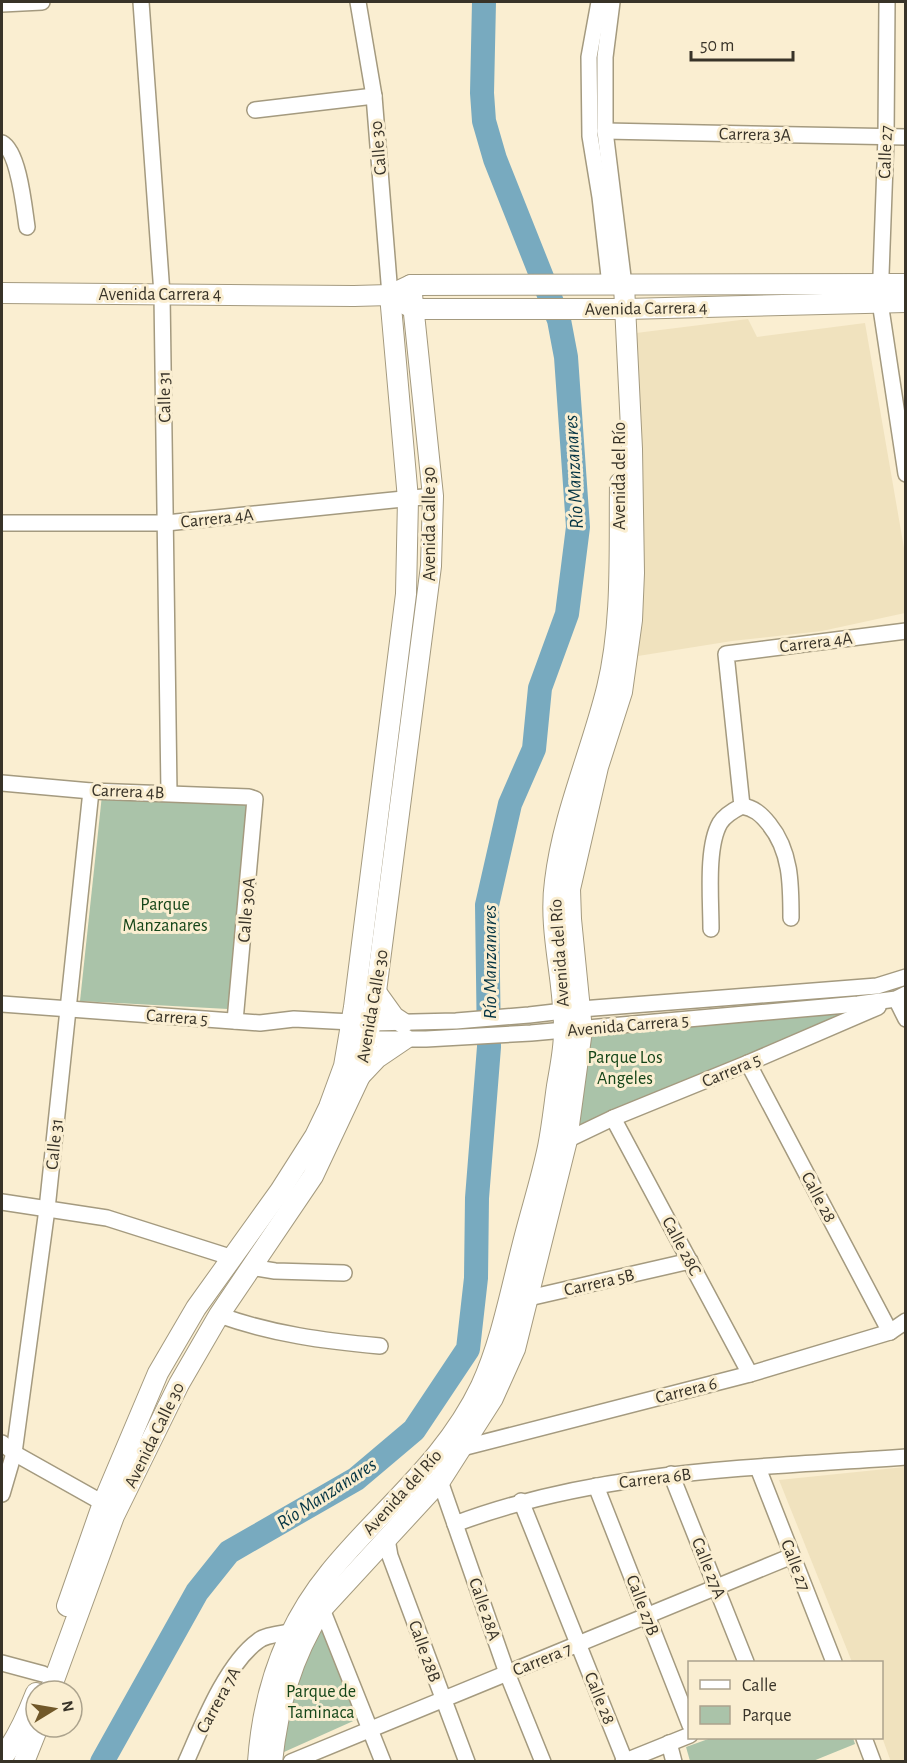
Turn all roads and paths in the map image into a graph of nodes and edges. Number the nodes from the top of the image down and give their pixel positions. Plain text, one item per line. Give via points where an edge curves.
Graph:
1 (42, 2) edge
2 (141, 2) edge
3 (358, 2) edge
4 (599, 2) edge
5 (612, 2) edge
6 (887, 2) edge
7 (2, 4) edge
8 (374, 96) junction
9 (255, 110) dead end
10 (605, 131) junction
11 (886, 137) junction
12 (906, 137) edge
13 (2, 143) edge
14 (27, 227) dead end
15 (906, 284) edge
16 (411, 285) junction
17 (617, 285) junction
18 (881, 292) junction
19 (2, 293) edge
20 (162, 294) junction
21 (390, 295) junction
22 (906, 302) edge
23 (414, 309) junction
24 (444, 309) junction
25 (619, 309) junction
26 (418, 347) junction
27 (906, 474) edge
28 (432, 496) junction
29 (408, 499) junction
30 (2, 523) edge
31 (166, 523) junction
32 (906, 631) edge
33 (2, 783) edge
34 (91, 791) junction
35 (169, 792) junction
36 (255, 799) joint
37 (742, 806) junction
38 (791, 918) dead end
39 (711, 929) dead end
40 (906, 977) edge
41 (376, 992) junction
42 (901, 997) edge
43 (2, 1004) edge
44 (69, 1008) junction
45 (572, 1010) junction
46 (906, 1019) edge
47 (235, 1021) junction
48 (457, 1029) junction
49 (573, 1030) junction
50 (360, 1031) junction
51 (404, 1031) junction
52 (748, 1063) junction
53 (360, 1076) junction
54 (613, 1118) junction
55 (567, 1140) junction
56 (2, 1202) edge
57 (47, 1209) junction
58 (690, 1261) junction
59 (241, 1263) junction
60 (344, 1273) dead end
61 (528, 1299) junction
62 (508, 1301) junction
63 (219, 1314) junction
64 (906, 1321) edge
65 (890, 1332) junction
66 (380, 1346) dead end
67 (750, 1374) junction
68 (2, 1443) edge
69 (462, 1448) junction
70 (14, 1453) junction
71 (906, 1457) edge
72 (758, 1468) junction
73 (671, 1474) junction
74 (440, 1481) junction
75 (596, 1486) junction
76 (2, 1494) edge
77 (521, 1501) junction
78 (103, 1503) junction
79 (454, 1524) junction
80 (387, 1539) junction
81 (792, 1556) junction
82 (717, 1587) junction
83 (322, 1609) junction
84 (647, 1615) junction
85 (289, 1632) junction
86 (578, 1643) junction
87 (746, 1661) edge
88 (834, 1661) edge
89 (2, 1663) edge
90 (507, 1673) junction
91 (28, 1679) edge
92 (44, 1679) edge
93 (44, 1679) edge
94 (443, 1700) junction
95 (688, 1720) edge
96 (24, 1721) edge
97 (371, 1729) junction
98 (688, 1736) edge
99 (33, 1739) edge
100 (865, 1739) edge
101 (669, 1743) junction
102 (2, 1758) edge
103 (299, 1760) edge
104 (24, 1761) edge
105 (186, 1761) edge
106 (258, 1761) edge
107 (273, 1761) edge
108 (383, 1761) edge
109 (467, 1761) edge
110 (543, 1761) edge
111 (624, 1761) edge
112 (674, 1761) edge
113 (873, 1761) edge

1 - 7 street
2 - 20 street, Calle 31
3 - 8 street, Calle 30
4 - 17 street, Avenida del Río via 590,57 590,136
5 - 10 street, Avenida del Río via 605,57
6 - 11 street, Calle 27
8 - 9 street
8 - 21 street, Calle 30
10 - 11 street, Carrera 3A
10 - 17 street, Avenida del Río
11 - 12 street, Carrera 3A
11 - 18 street, Calle 27
13 - 14 street via 9,149 16,170
15 - 18 main road, Avenida Carrera 4
16 - 17 main road, Avenida Carrera 4
16 - 21 main road, Avenida Carrera 4
16 - 23 main road, Avenida Calle 30
17 - 18 main road, Avenida Carrera 4
17 - 25 main road, Avenida del Río
18 - 22 main road, Avenida Carrera 4
18 - 25 main road, Avenida Carrera 4
18 - 27 street, Calle 27
19 - 20 main road, Avenida Carrera 4
20 - 21 main road, Avenida Carrera 4
20 - 31 street, Calle 31
21 - 23 main road
21 - 29 main road, Avenida Calle 30
23 - 24 main road, Avenida Carrera 4
23 - 26 main road, Avenida Calle 30
24 - 25 main road, Avenida Carrera 4
24 - 26 main road via 425,324
25 - 45 main road, Avenida del Río via 616,619 607,688 560,846 554,885 553,921
26 - 28 main road, Avenida Calle 30
28 - 29 street, Carrera 4A
28 - 41 main road, Avenida Calle 30 via 431,566
29 - 31 street, Carrera 4A
29 - 50 main road, Avenida Calle 30 via 406,594
30 - 31 street, Carrera 4A
31 - 35 street, Calle 31
32 - 37 street, Carrera 4A via 726,654
33 - 34 street, Carrera 4B
34 - 35 street, Carrera 4B
34 - 44 street, Calle 31
35 - 36 street, Carrera 4B
36 - 47 street, Calle 30A
37 - 38 street via 752,808 765,819 783,845 789,870
37 - 39 street via 730,812 716,832
40 - 45 street, Avenida Carrera 5 via 877,986
41 - 50 main road, Avenida Calle 30
41 - 51 main road
42 - 46 street
42 - 49 street, Avenida Carrera 5
42 - 52 street, Carrera 5
43 - 44 street, Carrera 5
44 - 47 street, Carrera 5
44 - 57 street, Calle 31
45 - 48 street, Avenida Carrera 5
45 - 49 main road, Avenida del Río
47 - 50 street, Carrera 5 via 294,1019
48 - 49 street, Avenida Carrera 5 via 531,1034
48 - 51 street, Avenida Carrera 5
49 - 55 main road, Avenida del Río
49 - 62 main road, Avenida del Río
50 - 51 street, Avenida Carrera 5
50 - 53 main road, Avenida Calle 30
50 - 59 main road, Avenida Calle 30 via 315,1136
51 - 53 main road
52 - 54 street, Carrera 5
52 - 65 street, Calle 28
53 - 59 main road, Avenida Calle 30 via 312,1176
54 - 55 street, Carrera 5
54 - 58 street, Calle 28C
55 - 61 main road, Avenida del Río
56 - 57 street
57 - 59 street via 107,1218
57 - 70 street, Calle 31
58 - 61 street, Carrera 5B
58 - 67 street, Calle 28C
59 - 60 street via 275,1271
59 - 63 main road, Avenida Calle 30
59 - 78 main road, Avenida Calle 30 via 196,1308 158,1373
61 - 62 street, Carrera 5B
61 - 69 main road, Avenida del Río via 515,1349 493,1398
62 - 85 main road, Avenida del Río via 498,1344 479,1389 448,1440 426,1470 331,1570
63 - 66 street via 273,1332
63 - 92 main road, Avenida Calle 30 via 178,1384 114,1516
64 - 65 street, Carrera 6
65 - 67 street, Carrera 6
67 - 69 street, Carrera 6
68 - 70 street
69 - 74 main road, Avenida del Río
70 - 76 street, Calle 31
70 - 78 street
71 - 72 street, Carrera 6B
72 - 73 street, Carrera 6B
72 - 81 street, Calle 27
73 - 75 street, Carrera 6B
73 - 82 street, Calle 27A
74 - 79 street
74 - 80 main road, Avenida del Río
75 - 77 street, Carrera 6B
75 - 84 street, Calle 27B
77 - 79 street, Carrera 6B
77 - 86 street, Calle 28
78 - 93 main road, Avenida Calle 30
79 - 90 street, Calle 28A
80 - 83 main road, Avenida del Río
80 - 94 street, Calle 28B
81 - 82 street, Carrera 7
81 - 88 street, Calle 27
82 - 84 street, Carrera 7
82 - 87 street, Calle 27A
83 - 97 street
83 - 107 main road, Avenida del Río via 287,1682
84 - 86 street, Carrera 7
84 - 95 street, Calle 27B
85 - 105 street, Carrera 7A via 259,1640 236,1663
85 - 106 main road, Avenida del Río via 270,1684
86 - 90 street, Carrera 7
86 - 111 street, Calle 28
89 - 91 street
90 - 94 street, Carrera 7
90 - 110 street, Calle 28A
94 - 97 street, Carrera 7
94 - 109 street, Calle 28B
96 - 102 main road, Avenida Calle 30
97 - 103 street, Carrera 7
97 - 108 street
98 - 101 street
99 - 104 main road
100 - 113 street
101 - 111 street
101 - 112 street

